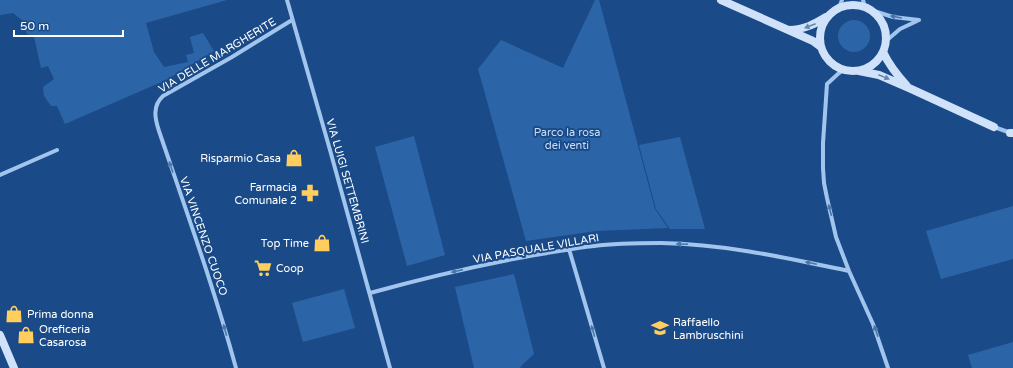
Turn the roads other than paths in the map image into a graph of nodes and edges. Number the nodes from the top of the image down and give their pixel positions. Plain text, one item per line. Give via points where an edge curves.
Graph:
1 (287, 0) edge
2 (721, 0) edge
3 (864, 3) edge
4 (840, 4) edge
5 (874, 12) junction
6 (829, 15) junction
7 (292, 20) junction
8 (788, 30) junction
9 (886, 41) junction
10 (821, 46) junction
11 (883, 52) junction
12 (845, 69) junction
13 (858, 70) junction
14 (909, 88) junction
15 (156, 110) joint
16 (994, 127) joint
17 (1012, 133) edge
18 (57, 150) dead end
19 (0, 175) edge
20 (569, 249) junction
21 (849, 271) junction
22 (370, 293) junction
23 (0, 335) edge
24 (14, 368) edge
25 (236, 368) edge
26 (390, 368) edge
27 (604, 368) edge
28 (888, 368) edge

1 - 7 street, VIA LUIGI SETTEMBRINI
2 - 8 main road
3 - 4 main road
3 - 5 main road
4 - 6 main road
5 - 9 main road via 884,25
9 -> 5 street via 900,29 919,20
6 -> 8 main road via 809,27
6 - 10 main road via 821,30
7 - 15 street, VIA DELLE MARGHERITE via 164,96 157,104
7 - 22 street, VIA LUIGI SETTEMBRINI
8 - 10 main road
9 - 11 main road
10 - 12 main road via 831,62
11 - 13 main road via 877,61
11 - 14 main road via 894,71
12 - 13 main road
21 -> 12 street via 836,237 826,198 823,168 827,84
13 -> 14 main road via 879,75
14 - 16 main road
25 -> 15 street, VIA VINCENZO CUOCO via 204,260 158,131
16 - 17 street
18 - 19 street
21 -> 20 street, VIA PASQUALE VILLARI via 745,250 691,245 613,244
20 -> 22 street, VIA PASQUALE VILLARI via 494,262
27 -> 20 street
28 -> 21 street via 873,324
22 - 26 street, VIA LUIGI SETTEMBRINI
23 - 24 main road

